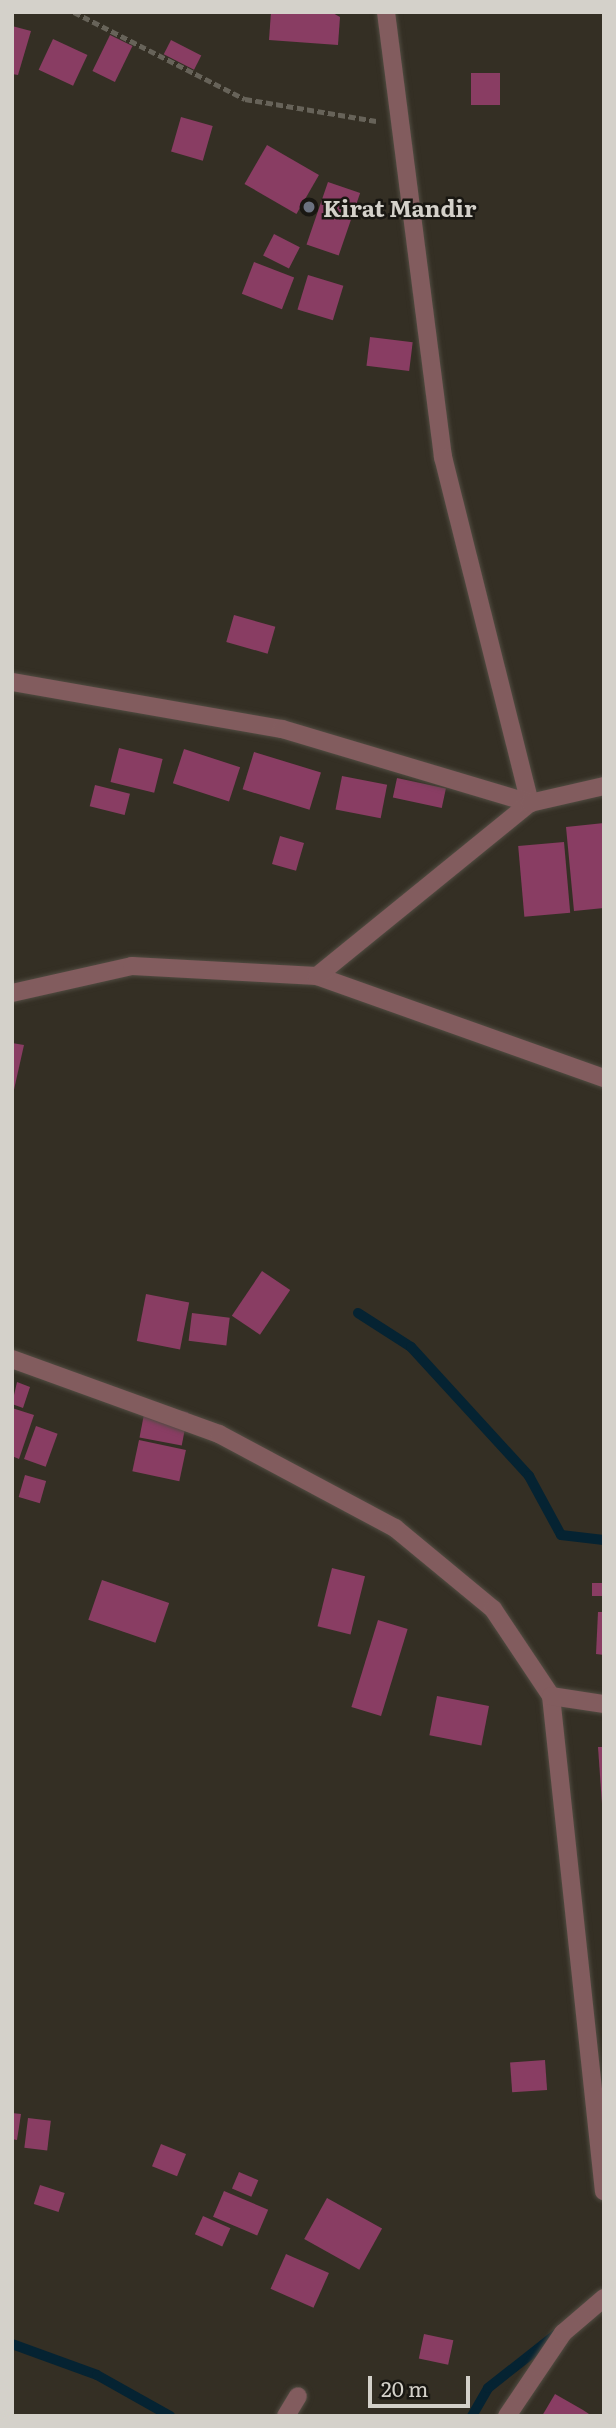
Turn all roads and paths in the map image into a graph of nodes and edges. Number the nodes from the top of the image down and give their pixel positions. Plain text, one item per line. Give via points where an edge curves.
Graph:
1 (74, 12) edge
2 (386, 12) edge
3 (397, 124) junction
4 (12, 682) edge
5 (604, 786) edge
6 (530, 803) junction
7 (317, 976) junction
8 (12, 993) edge
9 (604, 1078) edge
10 (12, 1359) edge
11 (551, 1696) junction
12 (604, 1704) edge
13 (604, 2191) edge
14 (604, 2298) edge
15 (298, 2396) dead end
16 (286, 2416) edge
17 (507, 2416) edge

1 - 3 path via 245,99
2 - 3 street
3 - 6 street via 443,457
4 - 6 street via 282,729
5 - 6 street
6 - 7 street
7 - 8 street via 132,966
7 - 9 street
10 - 11 street via 219,1434 396,1528 493,1609
11 - 12 street
11 - 13 street
14 - 17 street via 563,2333
15 - 16 street

